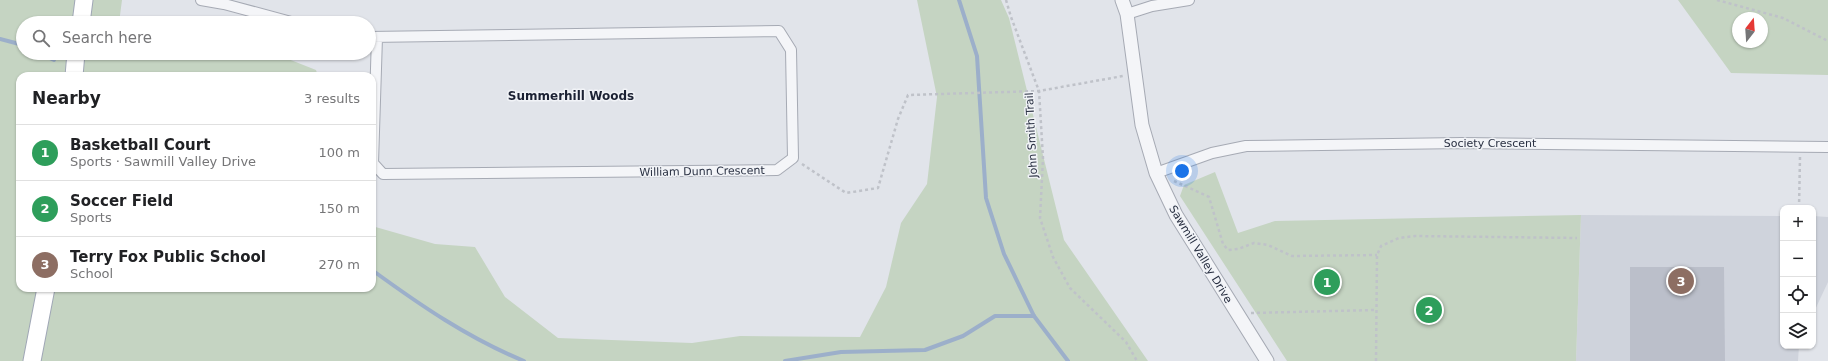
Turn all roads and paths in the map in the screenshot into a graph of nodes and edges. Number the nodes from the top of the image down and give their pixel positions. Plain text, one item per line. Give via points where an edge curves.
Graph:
1 (84, 0) edge
2 (201, 0) edge
3 (1006, 0) edge
4 (1122, 0) edge
5 (1189, 0) edge
6 (1717, 0) edge
7 (1127, 14) junction
8 (82, 16) edge
9 (269, 16) edge
10 (376, 37) edge
11 (1828, 41) edge
12 (75, 60) edge
13 (373, 60) edge
14 (74, 72) edge
15 (373, 72) edge
16 (1136, 76) junction
17 (1039, 91) junction
18 (1800, 146) junction
19 (1828, 147) edge
20 (793, 158) junction
21 (376, 166) edge
22 (1156, 173) junction
23 (1799, 205) edge
24 (1577, 238) dead end
25 (1376, 256) junction
26 (45, 292) edge
27 (1375, 310) junction
28 (1237, 313) junction
29 (32, 361) edge
30 (1137, 361) edge
31 (1268, 361) edge
32 (1376, 361) edge

1 - 8 main road
2 - 9 street
3 - 17 path, John Smith Trail via 1010,17
4 - 7 street, Sawmill Valley Drive
5 - 7 street via 1152,6
6 - 11 path via 1783,18
7 - 16 street, Sawmill Valley Drive
10 - 20 street, William Dunn Crescent via 779,32 791,50
12 - 14 main road
13 - 15 street, William Dunn Crescent
16 - 17 path
16 - 22 street, Sawmill Valley Drive via 1142,125
17 - 20 path via 908,95 898,119 878,188 846,193
17 - 30 path, John Smith Trail via 1043,158 1040,218 1053,257 1070,288 1126,342
18 - 19 street, Society Crescent
18 - 22 street, Society Crescent via 1470,143 1246,146 1212,153
18 - 23 path
20 - 21 street, William Dunn Crescent via 777,170 383,174
22 - 25 path via 1209,197 1223,244 1228,250 1254,243 1268,245 1292,256
22 - 28 street, Sawmill Valley Drive via 1176,215
24 - 25 path via 1415,236 1399,238 1381,246
25 - 27 path
26 - 29 main road
27 - 28 path
27 - 32 path
28 - 31 street, Sawmill Valley Drive

